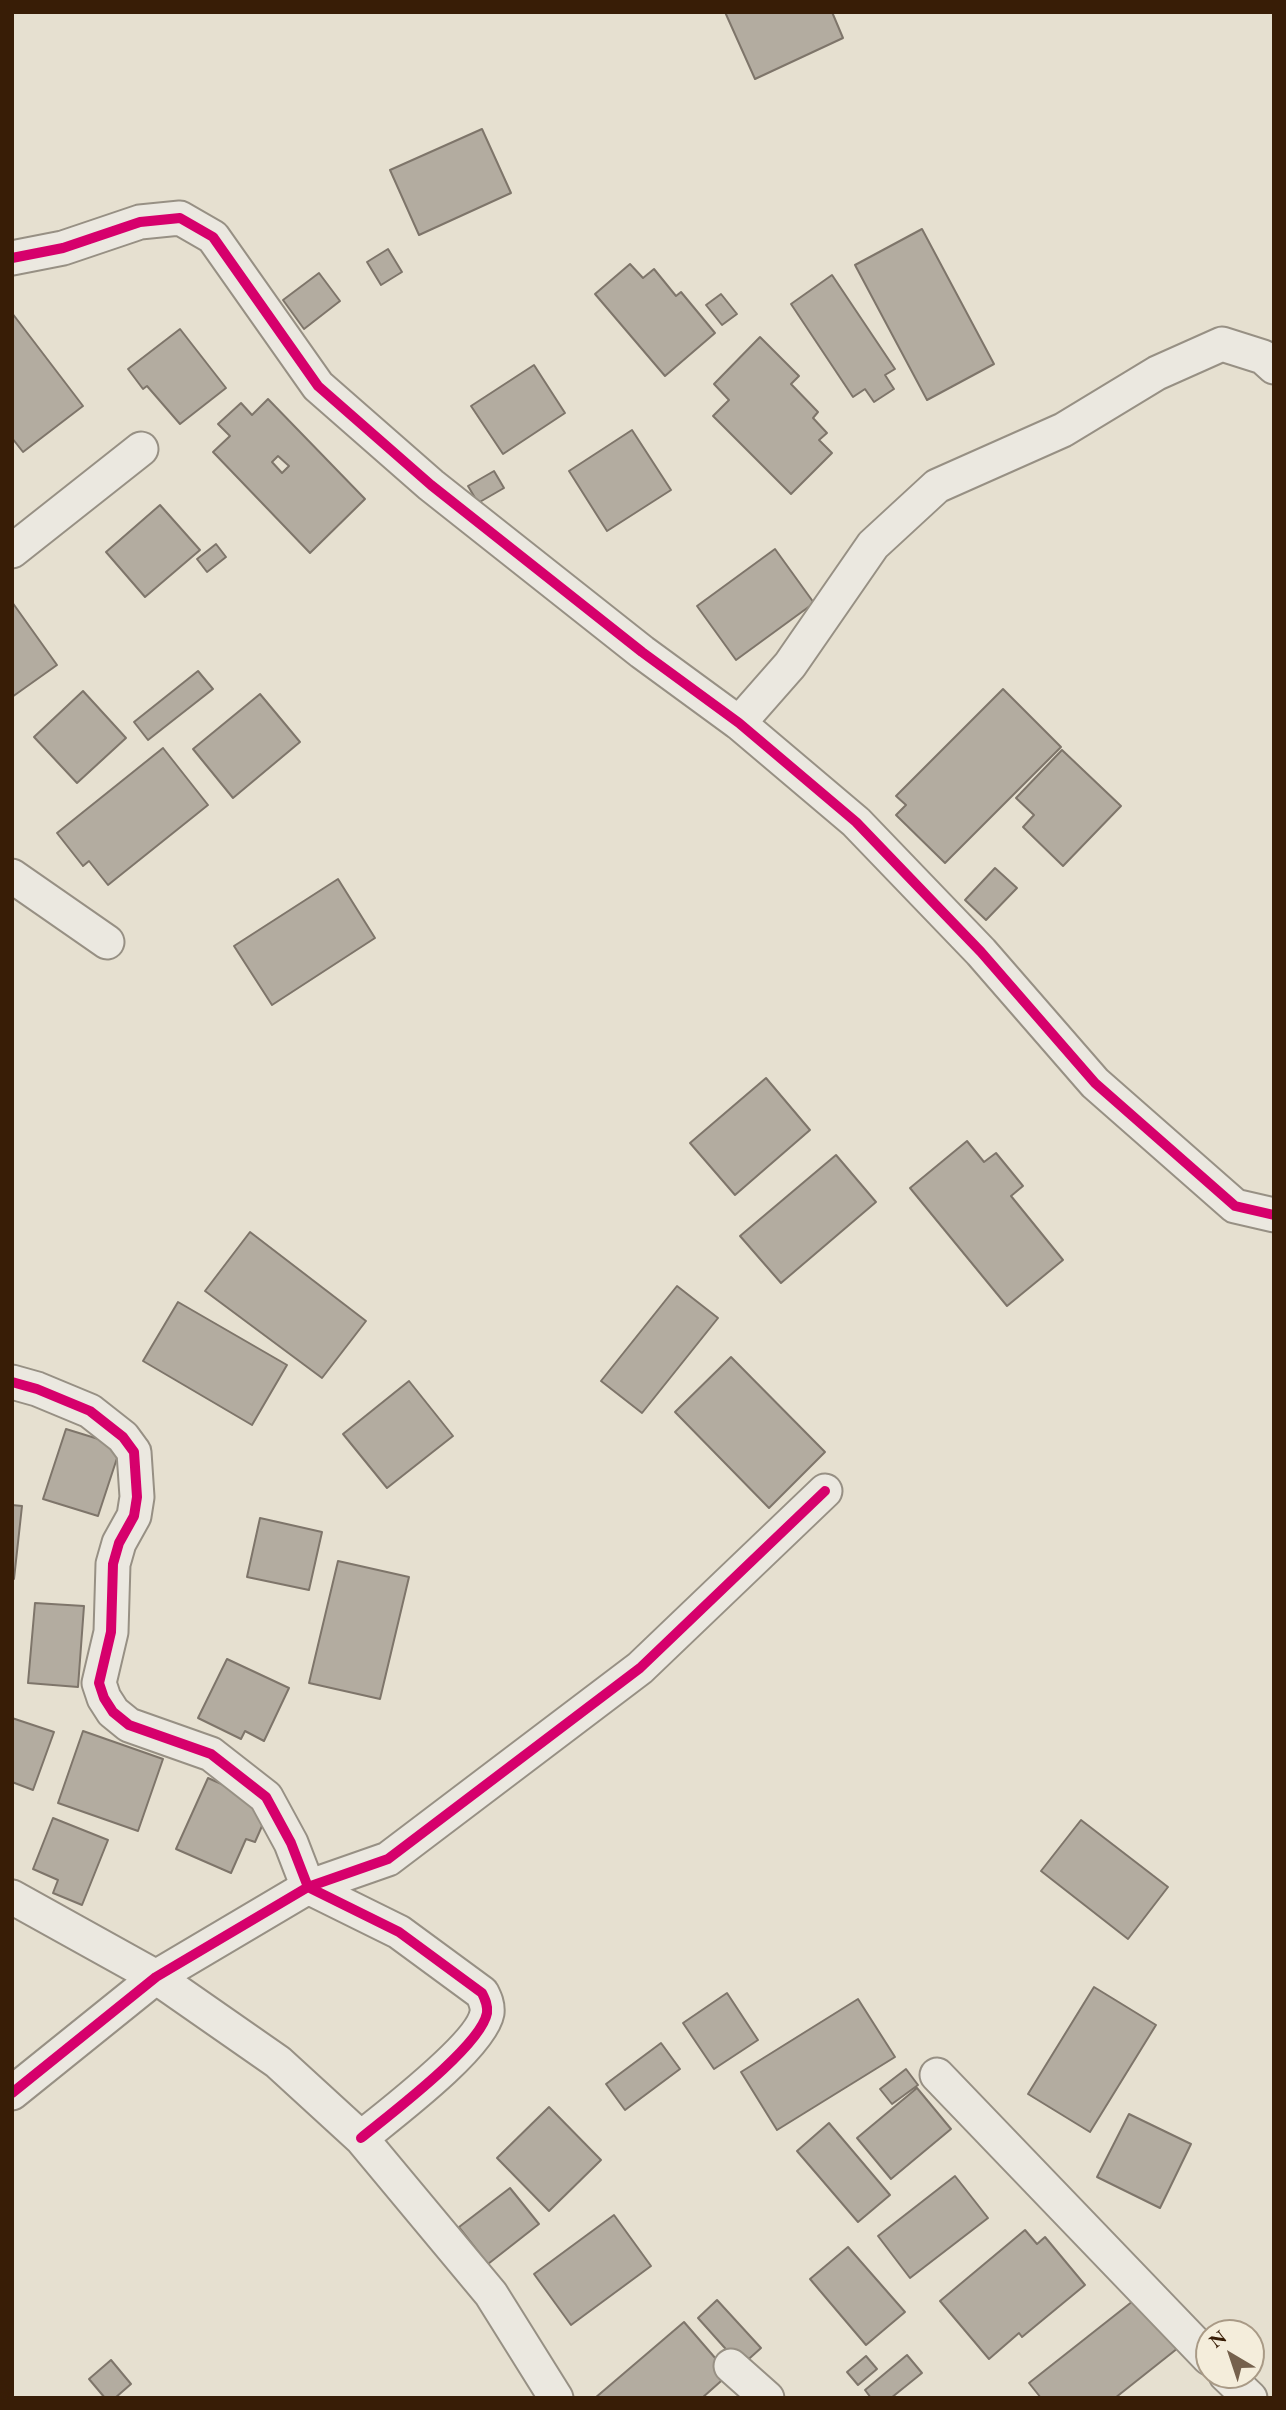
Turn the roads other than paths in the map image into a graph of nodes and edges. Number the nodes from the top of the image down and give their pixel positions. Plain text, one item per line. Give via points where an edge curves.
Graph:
1 (12, 258) edge
2 (1274, 367) edge
3 (141, 449) dead end
4 (12, 551) edge
5 (739, 723) junction
6 (12, 876) edge
7 (107, 942) dead end
8 (1274, 1214) edge
9 (12, 1382) edge
10 (825, 1491) dead end
11 (308, 1887) junction
12 (12, 1898) edge
13 (156, 1977) junction
14 (937, 2075) dead end
15 (12, 2093) edge
16 (361, 2138) junction
17 (1195, 2343) edge
18 (731, 2366) dead end
19 (556, 2398) edge
20 (767, 2398) edge

1 - 5 street via 63,248 140,222 180,218 213,237 318,386 452,502 642,653
2 - 5 street via 1263,357 1222,344 1157,373 1063,430 937,486 873,545 790,664
3 - 4 street
5 - 8 street via 856,822 981,952 1096,1083 1236,1206
6 - 7 street
9 - 11 street via 90,1411 134,1452 137,1497 134,1516 113,1563 111,1632 99,1683 104,1698 129,1725 211,1754 266,1797
10 - 11 street via 640,1668 388,1859
11 - 13 street
11 - 16 street via 399,1932 482,1993 486,2002 486,2015 473,2038
12 - 13 street
13 - 15 street
13 - 16 street via 278,2062
14 - 17 street
16 - 19 street via 491,2294
18 - 20 street

